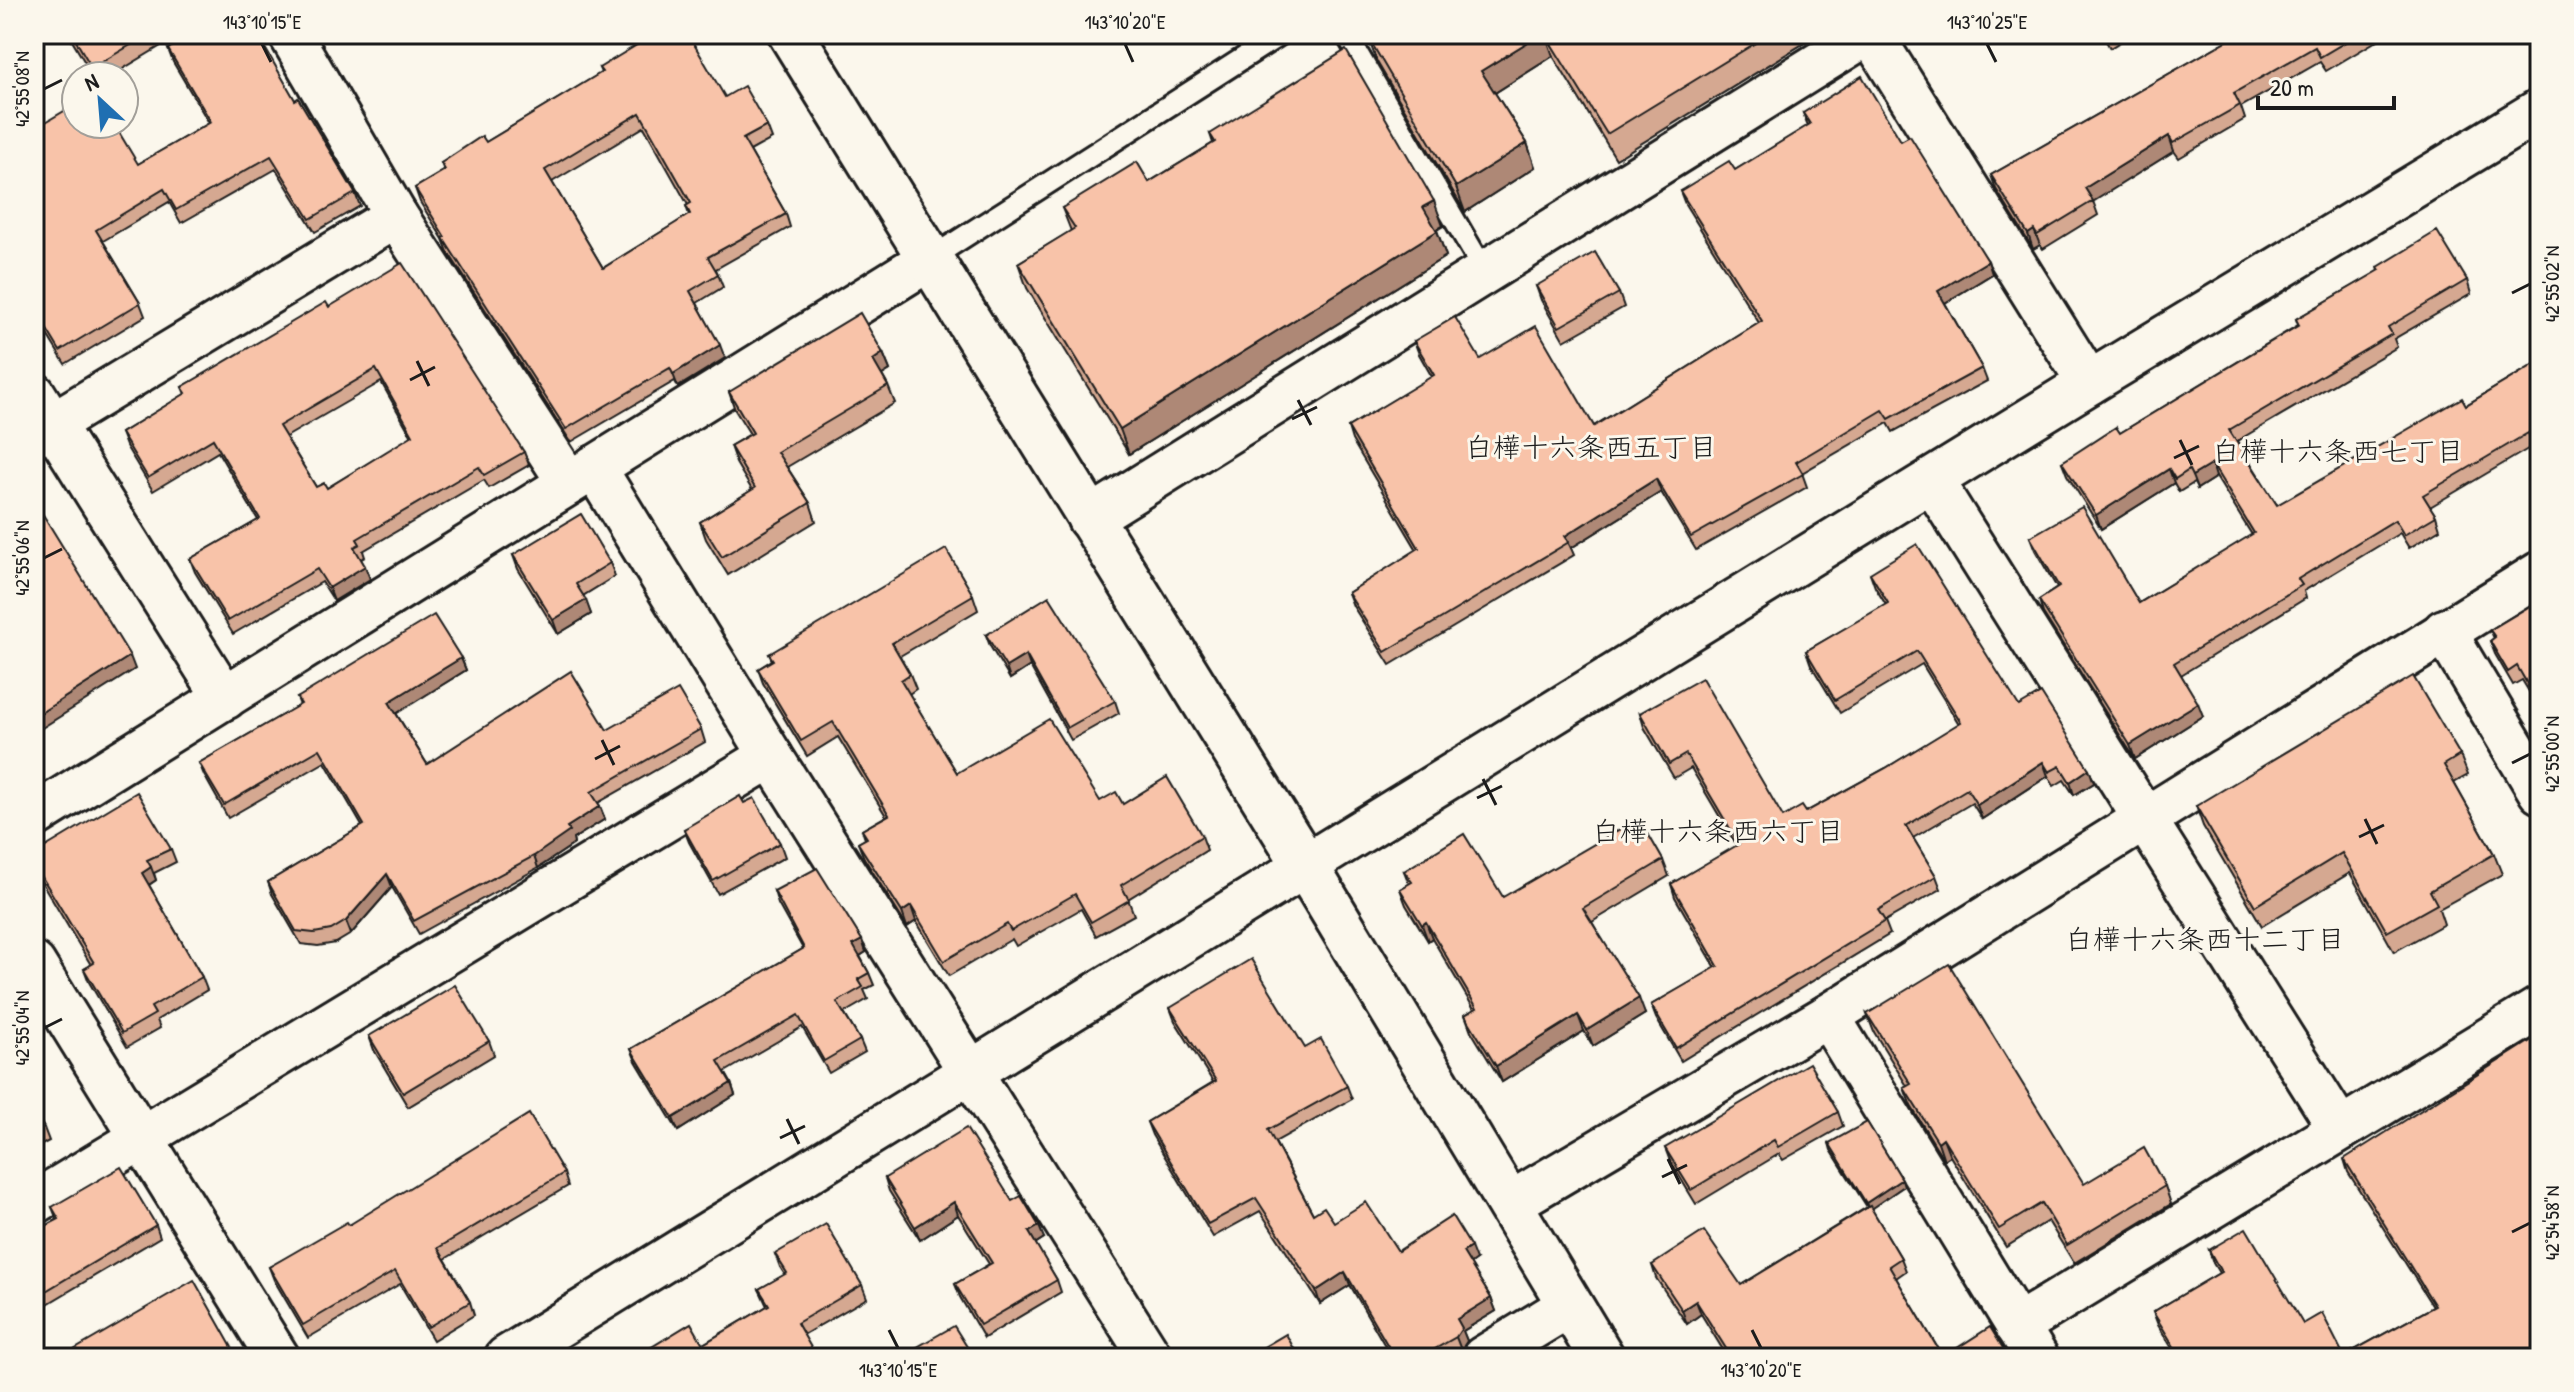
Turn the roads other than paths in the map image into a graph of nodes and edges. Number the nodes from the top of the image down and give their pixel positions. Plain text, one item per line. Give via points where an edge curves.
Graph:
1 (290, 34) edge
2 (791, 34) edge
3 (1281, 34) edge
4 (1346, 34) edge
5 (1869, 34) edge
6 (2540, 111) edge
7 (396, 216) junction
8 (928, 260) junction
9 (1485, 272) junction
10 (2089, 383) junction
11 (40, 417) edge
12 (582, 475) junction
13 (1932, 481) junction
14 (1089, 519) junction
15 (2540, 573) edge
16 (2444, 631) junction
17 (225, 698) junction
18 (771, 756) junction
19 (2540, 792) edge
20 (34, 816) edge
21 (2145, 816) junction
22 (1307, 868) junction
23 (34, 964) edge
24 (2540, 1008) edge
25 (1828, 1016) junction
26 (971, 1073) junction
27 (2340, 1129) junction
28 (141, 1136) junction
29 (34, 1203) edge
30 (1509, 1204) junction
31 (1570, 1305) junction
32 (2027, 1342) edge
33 (278, 1358) edge
34 (506, 1358) edge
35 (1151, 1358) edge
36 (1483, 1358) edge
37 (1602, 1358) edge

1 - 7 street
2 - 8 street
3 - 8 lane
4 - 9 lane
5 - 9 street
5 - 10 street
6 - 10 street
7 - 11 street
7 - 12 street
8 - 12 street
8 - 14 street
9 - 14 street
10 - 13 street
11 - 17 street
12 - 17 street
12 - 18 street
13 - 21 street
13 - 22 street
14 - 22 street
15 - 16 street
16 - 19 street
16 - 21 street
17 - 20 street
18 - 26 street
18 - 28 street
21 - 25 street
21 - 27 street
22 - 26 street
22 - 30 street
23 - 28 street
24 - 27 street
25 - 30 street
25 - 32 street
26 - 34 street
26 - 35 street
27 - 32 street
28 - 29 street
28 - 33 street
30 - 31 street
31 - 36 street
31 - 37 street

